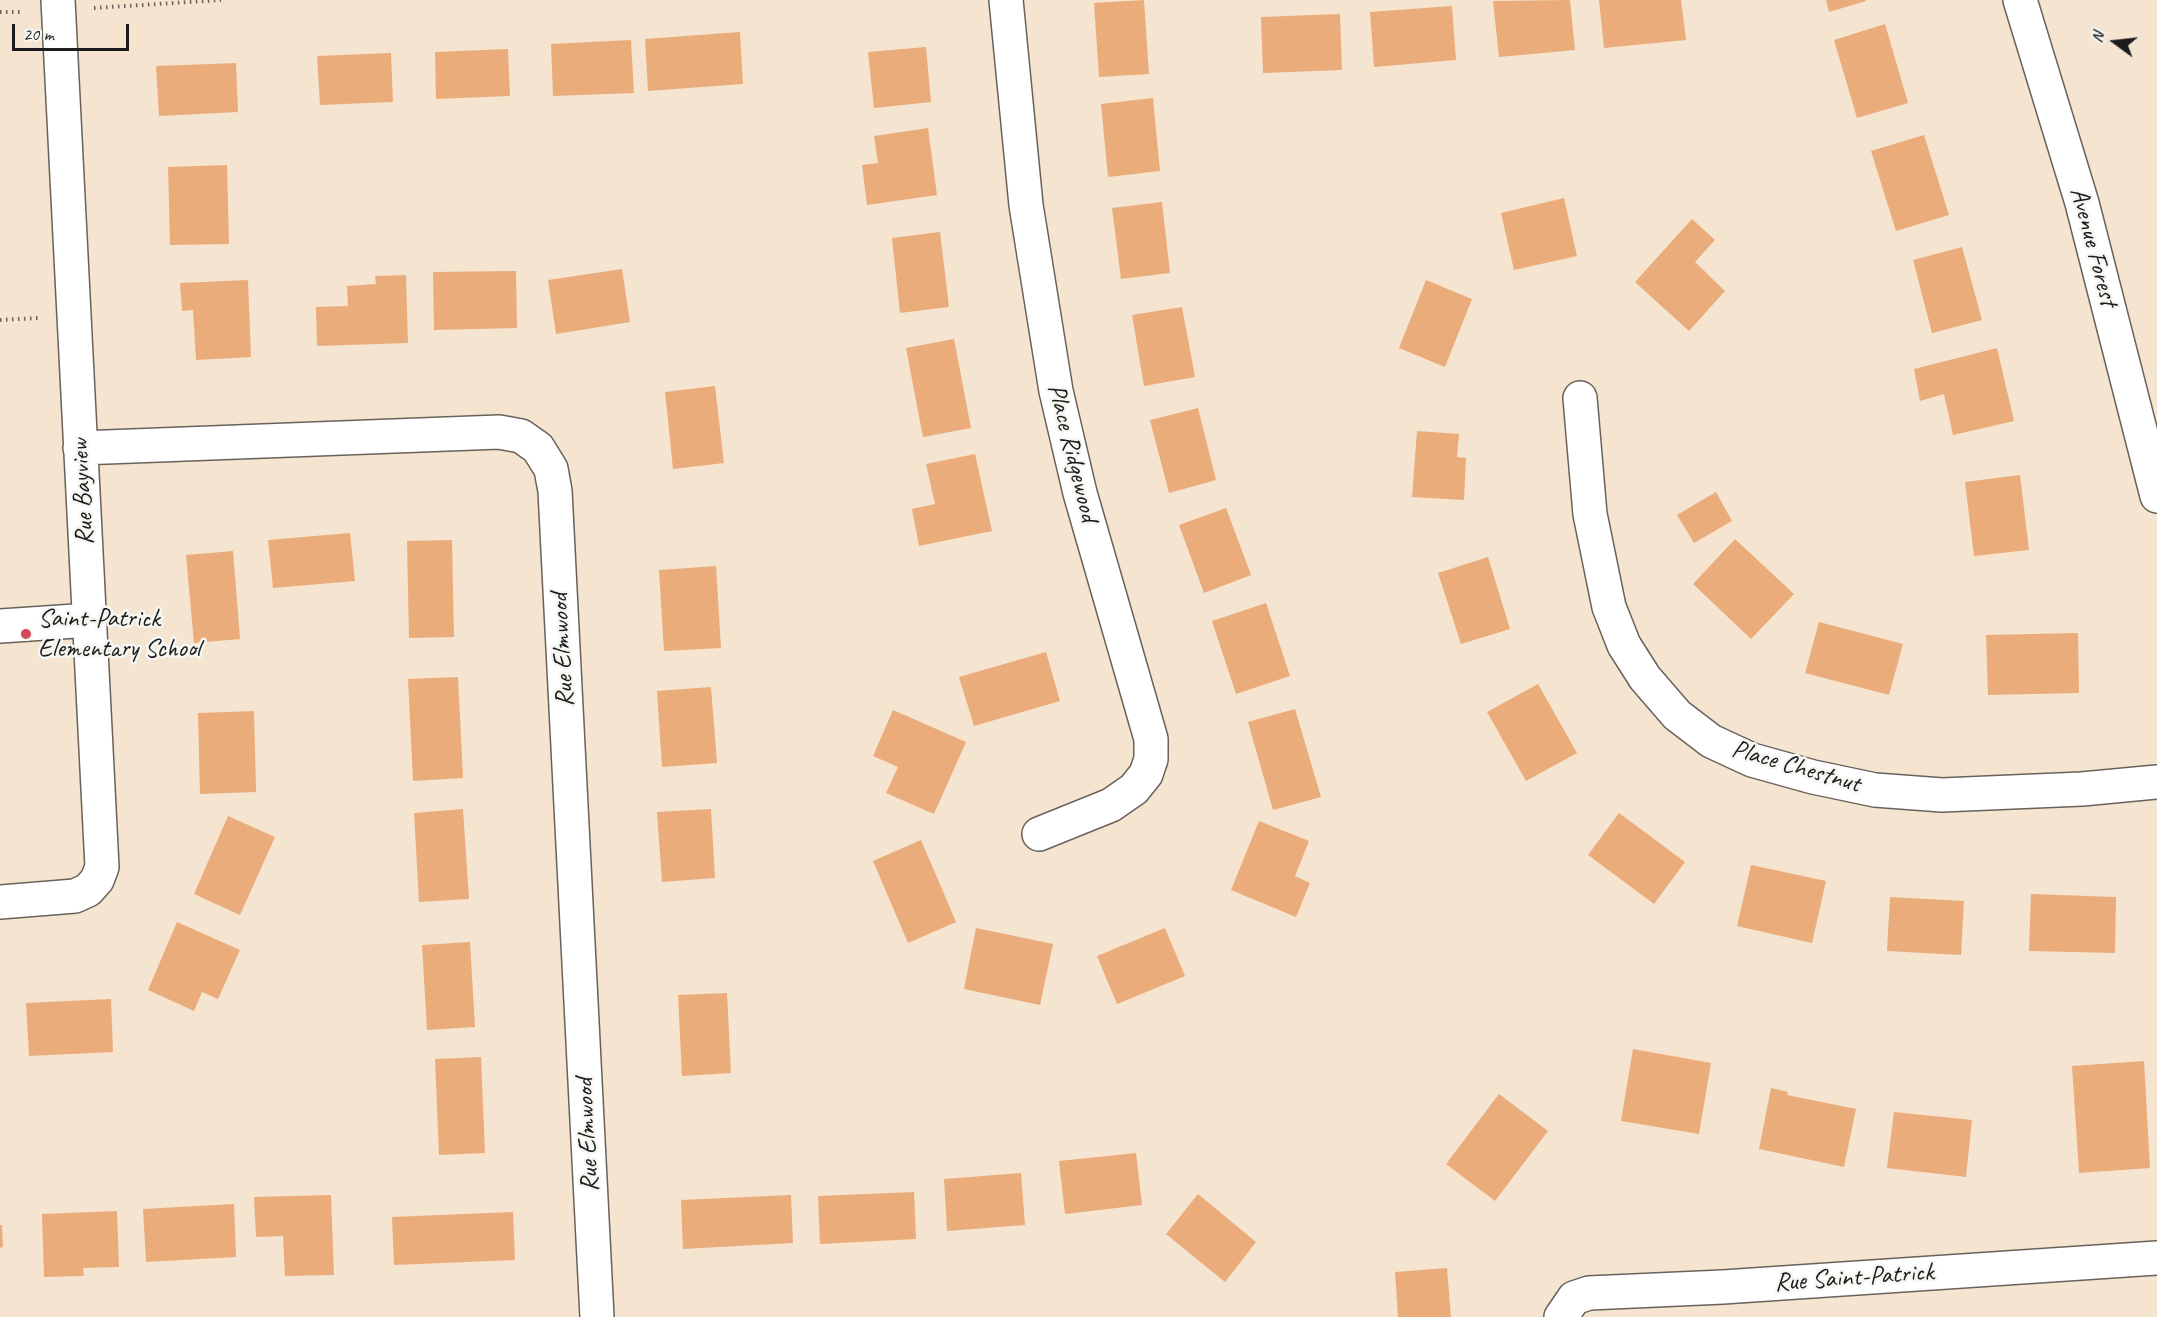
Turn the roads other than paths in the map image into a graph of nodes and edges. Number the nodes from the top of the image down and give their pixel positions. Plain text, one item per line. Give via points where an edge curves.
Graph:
1 (1006, 0) edge
2 (2020, 0) edge
3 (71, 4) edge
4 (1580, 398) dead end
5 (2148, 417) edge
6 (80, 448) junction
7 (2157, 496) edge
8 (90, 620) junction
9 (0, 626) edge
10 (2157, 782) edge
11 (1039, 834) dead end
12 (0, 902) edge
13 (2157, 1258) edge
14 (597, 1317) edge
15 (1561, 1317) edge

1 - 11 street, Place Ridgewood via 1026,204 1056,390 1080,493 1151,739 1146,774 1134,789 1111,806
2 - 5 street, Avenue Forest
3 - 6 street, Rue Bayview
4 - 10 street, Place Chestnut via 1590,514 1609,607 1624,645 1645,678 1677,716 1711,741 1763,763 1875,790 1942,795
5 - 7 street, Avenue Forest
6 - 8 street, Rue Bayview
6 - 14 street, Rue Elmwood via 499,432 521,436 538,448 551,469
8 - 9 street
8 - 12 street, Rue Bayview via 102,867 88,890 75,896
13 - 15 street, Rue Saint-Patrick via 1599,1292 1574,1299

